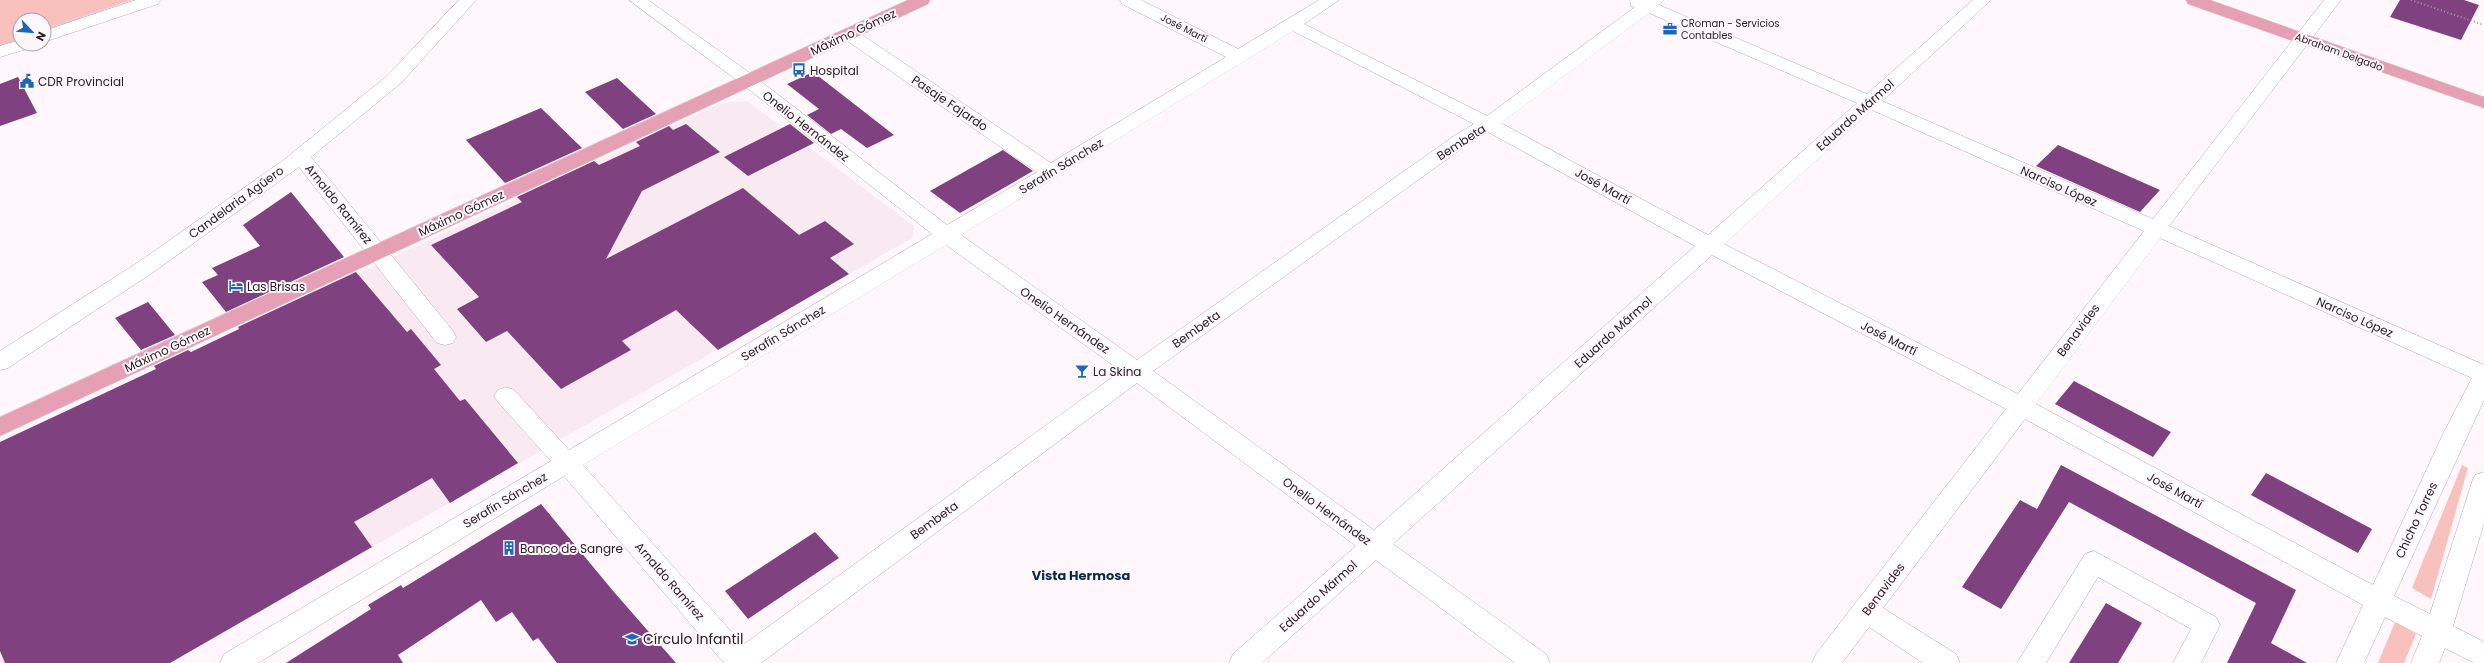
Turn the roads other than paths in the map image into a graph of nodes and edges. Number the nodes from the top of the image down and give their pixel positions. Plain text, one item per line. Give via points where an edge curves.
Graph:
1 (152, 0) edge
2 (468, 0) edge
3 (637, 0) edge
4 (922, 0) edge
5 (1128, 0) edge
6 (1331, 0) edge
7 (1984, 0) edge
8 (2194, 0) edge
9 (2333, 0) edge
10 (1646, 2) edge
11 (1292, 24) junction
12 (52, 34) edge
13 (849, 34) junction
14 (2304, 40) junction
15 (12, 48) edge
16 (0, 52) edge
17 (1240, 57) junction
18 (748, 80) junction
19 (1870, 102) junction
20 (2484, 103) edge
21 (1488, 124) junction
22 (300, 156) junction
23 (1051, 172) junction
24 (2156, 228) junction
25 (946, 235) junction
26 (1710, 245) junction
27 (378, 252) junction
28 (445, 337) dead end
29 (0, 362) edge
30 (1137, 371) junction
31 (2484, 374) edge
32 (2484, 378) edge
33 (506, 396) dead end
34 (2021, 406) junction
35 (0, 427) edge
36 (567, 463) junction
37 (2484, 482) edge
38 (1374, 545) junction
39 (2379, 601) junction
40 (1866, 611) junction
41 (2438, 631) junction
42 (2484, 655) edge
43 (234, 663) edge
44 (740, 663) edge
45 (1243, 663) edge
46 (1536, 663) edge
47 (1826, 663) edge
48 (1946, 663) edge
49 (2031, 663) edge
50 (2187, 663) edge
51 (2350, 663) edge
52 (2425, 663) edge

1 - 12 street
2 - 22 street, Candelaria Agüero via 384,88
3 - 18 street, Onelio Hernández
4 - 13 main road, Máximo Gómez
5 - 17 street, José Martí
6 - 11 street, Serafín Sánchez
7 - 19 street, Eduardo Mármol
8 - 14 main road, Abraham Delgado
9 - 14 street, Benavides
10 - 19 street, Narciso López
10 - 21 street, Bembeta
11 - 17 street, Serafín Sánchez
11 - 21 street, José Martí
13 - 18 main road, Máximo Gómez
13 - 23 street, Pasaje Fajardo
14 - 20 main road, Abraham Delgado
14 - 24 street, Benavides
15 - 16 street
17 - 23 street, Serafín Sánchez
18 - 25 street, Onelio Hernández
18 - 27 main road, Máximo Gómez
19 - 24 street, Narciso López
19 - 26 street, Eduardo Mármol
21 - 26 street, José Martí
21 - 30 street, Bembeta via 1461,140
22 - 27 street, Arnaldo Ramírez
22 - 29 street, Candelaria Agüero via 196,232
23 - 25 street, Serafín Sánchez
24 - 31 street, Narciso López
24 - 34 street, Benavides
25 - 30 street, Onelio Hernández
25 - 36 street, Serafín Sánchez
26 - 34 street, José Martí
26 - 38 street, Eduardo Mármol
27 - 28 street, Arnaldo Ramírez
27 - 35 main road, Máximo Gómez
30 - 38 street, Onelio Hernández
30 - 44 street, Bembeta
32 - 39 street, Chicho Torres via 2456,432
33 - 36 street, Arnaldo Ramírez
34 - 39 street, José Martí
34 - 40 street, Benavides
36 - 43 street, Serafín Sánchez
36 - 44 street, Arnaldo Ramírez
37 - 41 street
38 - 45 street, Eduardo Mármol
38 - 46 street, Onelio Hernández
39 - 41 street, José Martí
39 - 51 street, Chicho Torres
40 - 47 street, Benavides
40 - 48 street
41 - 42 street, José Martí
41 - 52 street
49 - 50 street via 2094,562 2207,625

